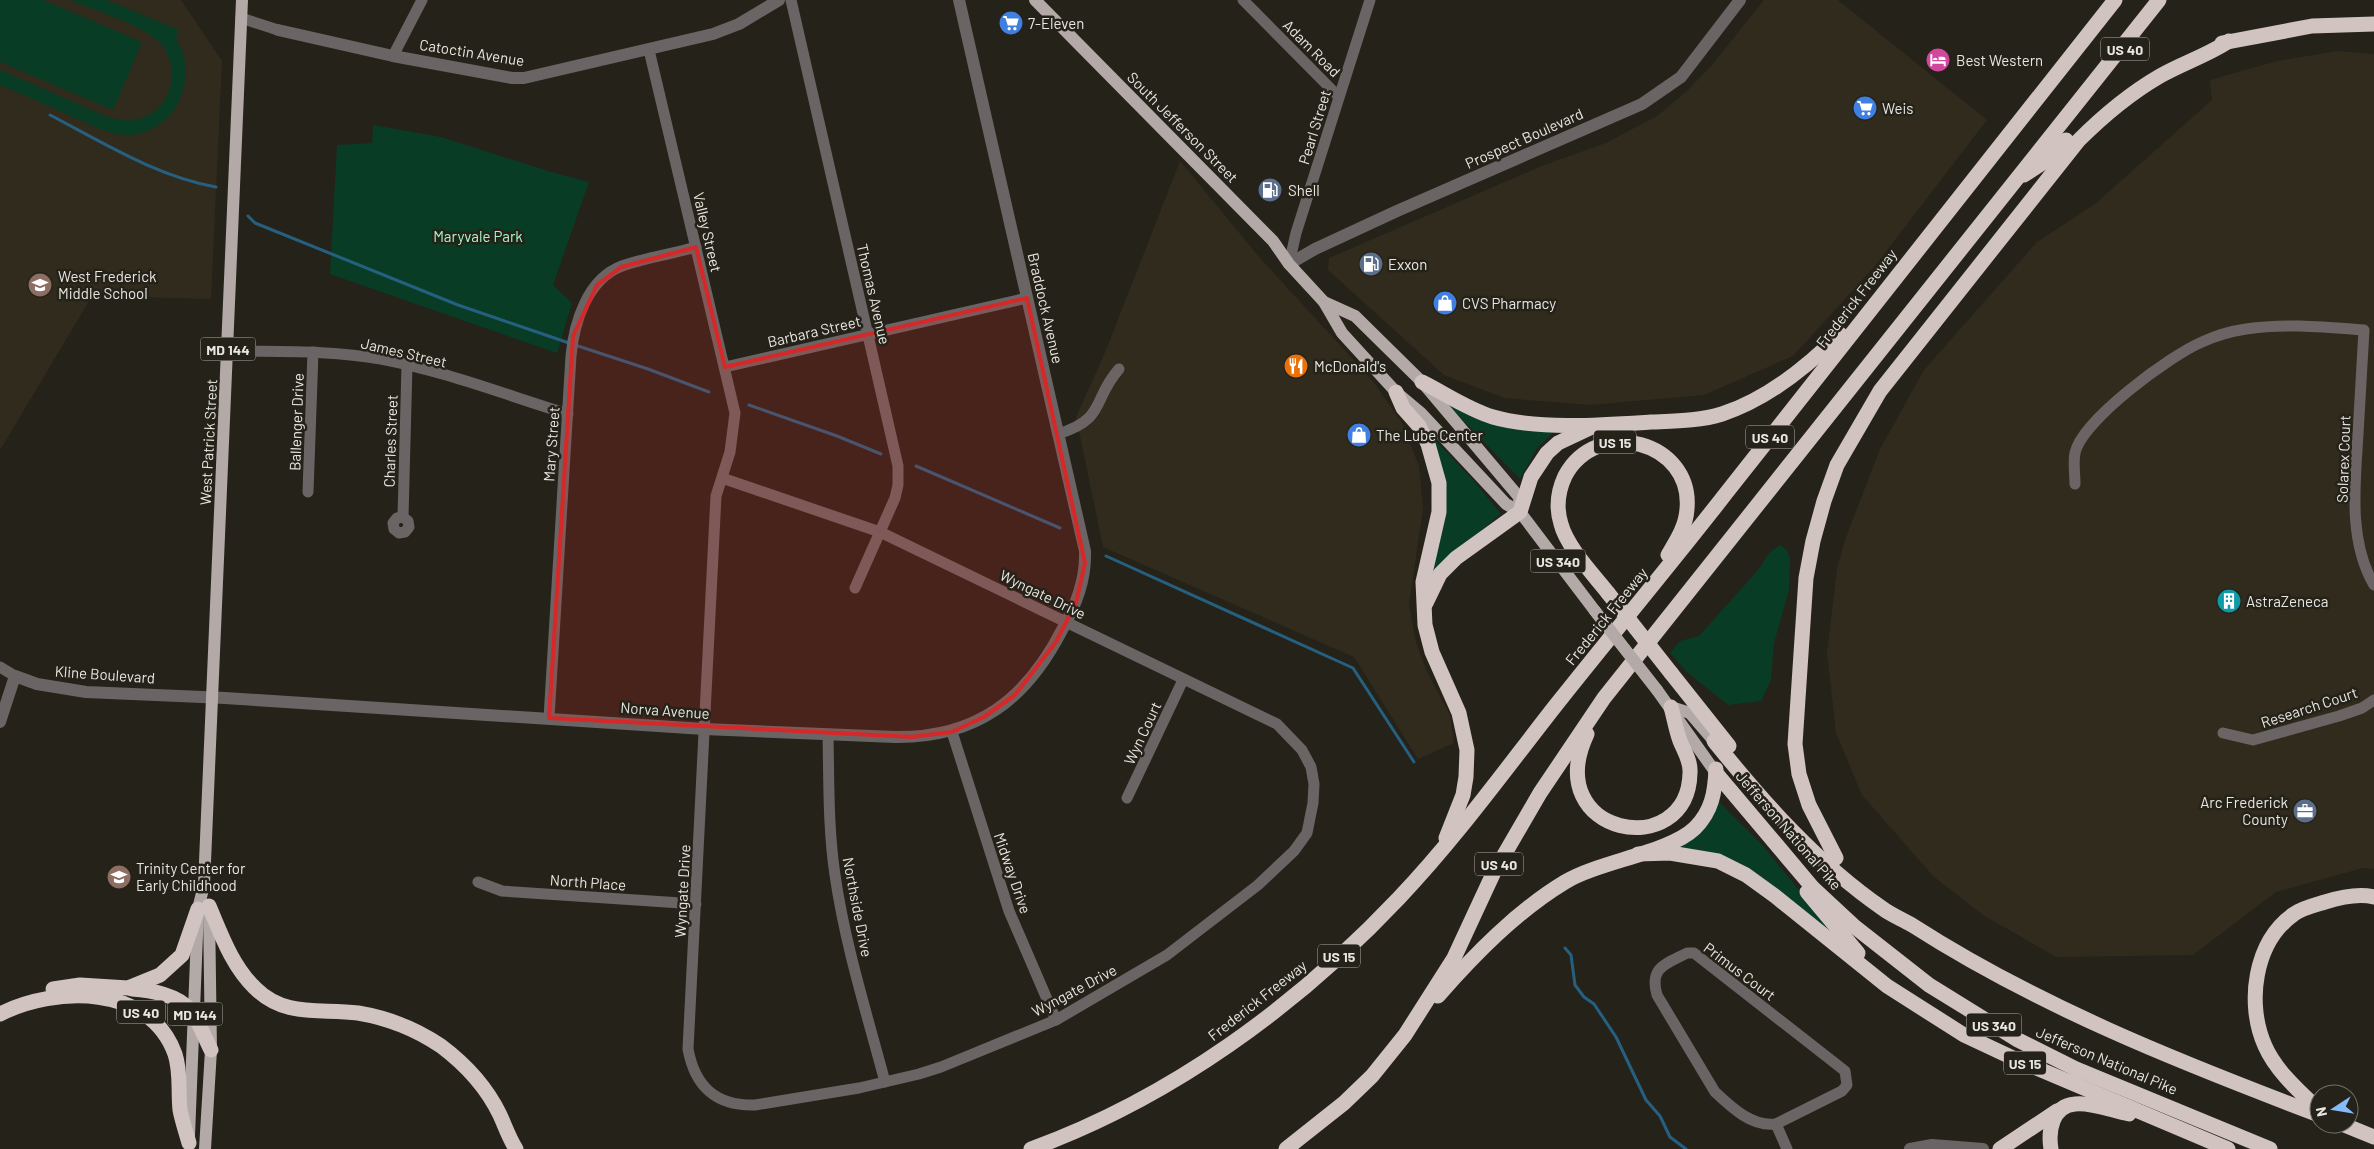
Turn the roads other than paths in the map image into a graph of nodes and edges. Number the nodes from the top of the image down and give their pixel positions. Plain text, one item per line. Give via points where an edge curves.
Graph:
1 (242, 0) edge
2 (422, 0) edge
3 (779, 0) edge
4 (791, 0) edge
5 (958, 0) edge
6 (1035, 0) edge
7 (1243, 0) edge
8 (1370, 0) edge
9 (1740, 0) edge
10 (2115, 0) edge
11 (2160, 0) edge
12 (2168, 0) edge
13 (241, 18) junction
14 (2374, 24) edge
15 (278, 30) joint
16 (2230, 41) junction
17 (649, 50) junction
18 (393, 56) junction
19 (1338, 96) junction
20 (2082, 98) junction
21 (2014, 180) junction
22 (696, 247) junction
23 (1289, 264) junction
24 (1886, 289) junction
25 (1027, 298) junction
26 (1324, 302) junction
27 (868, 334) junction
28 (228, 351) junction
29 (313, 352) junction
30 (408, 365) junction
31 (725, 367) junction
32 (1119, 369) dead end
33 (1422, 382) junction
34 (1396, 392) junction
35 (568, 414) junction
36 (735, 422) joint
37 (1595, 426) junction
38 (1058, 434) junction
39 (722, 478) junction
40 (2075, 484) dead end
41 (308, 492) dead end
42 (1520, 512) junction
43 (403, 517) dead end
44 (880, 532) junction
45 (1654, 586) junction
46 (2374, 586) edge
47 (855, 588) dead end
48 (1424, 609) junction
49 (1067, 622) junction
50 (0, 667) edge
51 (15, 676) junction
52 (1183, 680) junction
53 (212, 697) junction
54 (1604, 698) junction
55 (2374, 700) edge
56 (1671, 708) junction
57 (549, 718) junction
58 (0, 722) edge
59 (704, 729) junction
60 (952, 732) junction
61 (2223, 733) dead end
62 (828, 734) junction
63 (1714, 741) junction
64 (1716, 773) junction
65 (1127, 798) dead end
66 (1764, 831) junction
67 (1442, 849) junction
68 (1638, 854) junction
69 (1836, 858) junction
70 (478, 882) dead end
71 (2374, 897) edge
72 (696, 904) junction
73 (204, 907) junction
74 (1900, 918) junction
75 (1888, 986) junction
76 (128, 988) junction
77 (0, 1003) edge
78 (0, 1014) edge
79 (195, 1019) junction
80 (1056, 1020) junction
81 (1404, 1035) junction
82 (211, 1050) junction
83 (885, 1082) junction
84 (2309, 1101) edge
85 (2062, 1109) junction
86 (2309, 1111) edge
87 (1776, 1124) junction
88 (2170, 1124) junction
89 (2359, 1131) edge
90 (2374, 1138) edge
91 (189, 1146) edge
92 (205, 1149) edge
93 (516, 1149) edge
94 (1031, 1149) edge
95 (1286, 1149) edge
96 (1787, 1149) edge
97 (1910, 1149) edge
98 (1983, 1149) edge
99 (2000, 1149) edge
100 (2052, 1149) edge
101 (2228, 1149) edge
102 (2270, 1149) edge

1 - 13 main road, West Patrick Street / MD 144
2 - 18 street
3 - 17 street, Catoctin Avenue via 739,24
4 - 27 street, Thomas Avenue
5 - 25 street, Braddock Avenue
6 - 23 main road, South Jefferson Street via 1273,241
7 - 19 street, Adam Road
8 - 19 street, Pearl Street
9 - 23 street, Prospect Boulevard via 1681,77 1642,104 1389,215
10 - 24 highway, Frederick Freeway / US 40
11 - 20 highway
12 - 20 highway, US 40
13 - 15 street, Catoctin Avenue
13 - 28 main road, West Patrick Street / MD 144
14 - 16 highway via 2312,26
15 - 18 street, Catoctin Avenue
16 - 21 highway via 2191,54 2126,89 2098,110 2041,164
16 - 69 highway via 2160,76 2129,96 2102,116 2078,141 1880,391 1837,465 1815,533 1806,578 1795,725 1796,760 1803,788 1815,820
17 - 18 street, Catoctin Avenue via 524,78
17 - 22 street, Valley Street
19 - 23 street, Pearl Street
20 - 21 highway, US 40
21 - 54 highway, US 40
22 - 31 street, Valley Street
22 - 35 street, Mary Street via 621,267 597,285 581,312 573,336
23 - 26 main road, South Jefferson Street
24 - 37 highway via 1801,370 1744,404 1706,417
24 - 45 highway, Frederick Freeway / US 40
25 - 27 street, Barbara Street
25 - 38 street, Braddock Avenue
26 - 33 main road, South Jefferson Street via 1355,316
26 - 34 main road, South Jefferson Street via 1342,333
27 - 31 street, Barbara Street
27 - 44 street, Thomas Avenue via 898,466 895,498
28 - 29 street, James Street
28 - 53 main road, West Patrick Street / MD 144
29 - 30 street, James Street
29 - 41 street, Ballenger Drive
30 - 35 street, James Street
30 - 43 street, Charles Street
31 - 36 street, Valley Street
32 - 38 street via 1087,422
33 - 37 highway via 1474,410 1495,417 1535,424
33 - 42 main road, South Jefferson Street via 1519,497
34 - 42 main road, South Jefferson Street via 1421,413 1506,504
34 - 48 highway via 1428,444 1439,483 1440,512 1423,582
35 - 57 street, Mary Street
36 - 39 street, Wyngate Drive
37 - 42 highway via 1569,436 1547,453 1532,477
38 - 49 street, Braddock Avenue via 1086,563 1083,582
39 - 44 street, Wyngate Drive
39 - 59 street, Wyngate Drive via 716,496
40 - 46 street, Solarex Court via 2075,452 2088,431 2141,382 2174,357 2203,341 2244,329 2271,326 2364,330 2355,488 2356,525 2361,554
42 - 48 highway via 1456,558 1440,574
42 - 56 main road, South Jefferson Street / US 340, bridge
44 - 47 street, Thomas Avenue
44 - 49 street, Wyngate Drive
45 - 67 highway, Frederick Freeway / US 15
45 - 69 highway, US 15, bridge via 1681,533 1687,511 1685,489 1675,468 1659,453 1639,444 1617,442 1595,448 1577,460 1564,479 1558,500 1564,535 1753,774
48 - 67 highway via 1428,640 1459,713 1467,750 1463,795
49 - 52 street, Wyngate Drive
49 - 60 street, Norva Avenue via 1042,665 1022,689 984,717
50 - 51 street, Kline Boulevard
51 - 53 street, Kline Boulevard via 38,684 86,692
51 - 58 street
52 - 65 street, Wyn Court
52 - 80 street, Wyngate Drive via 1277,724 1302,750 1311,767 1314,784 1307,833 1294,851 1258,885 1168,955
53 - 57 street, Norva Avenue
53 - 73 main road, West Patrick Street / MD 144
54 - 56 highway via 1584,741 1577,780 1586,803 1594,812 1614,826 1626,828 1650,827 1662,822 1686,795 1690,783 1689,764
54 - 81 highway, US 40 via 1540,793 1493,874 1454,958
55 - 61 street, Research Court via 2339,716 2254,740
56 - 63 main road via 1690,713
56 - 64 main road, Jefferson National Pike / US 340
57 - 59 street, Norva Avenue
59 - 62 street, Norva Avenue
59 - 72 street, Wyngate Drive
60 - 62 street, Norva Avenue via 912,737
60 - 80 street, Midway Drive via 1009,911
62 - 83 street, Northside Drive via 834,874 844,926
63 - 64 highway
63 - 74 highway, Jefferson National Pike via 1752,788 1819,856 1883,909
64 - 66 highway, Jefferson National Pike / US 340
64 - 68 highway via 1713,799 1694,828 1684,836
66 - 75 highway via 1834,926
66 - 102 highway, Jefferson National Pike / US 340 via 1813,888 1855,927 1929,985 2018,1040 2076,1069
67 - 94 highway, Frederick Freeway / US 15 via 1399,898 1342,953 1284,1006 1224,1051 1117,1112
68 - 75 highway, US 15 via 1695,855 1718,861 1746,875
68 - 81 highway, US 15 via 1600,866 1566,882 1519,916 1454,978
69 - 74 highway, US 15 via 1889,904
70 - 72 street, North Place via 502,891
71 - 84 highway via 2336,898 2294,914 2266,949 2257,975 2254,1001 2265,1046 2294,1087
72 - 83 street, Wyngate Drive via 688,1049 696,1078 705,1088 727,1102 741,1106 807,1098
73 - 76 highway via 176,963 160,975
73 - 79 main road, West Patrick Street / MD 144
73 - 82 main road, West Patrick Street / MD 144
73 - 93 highway via 234,961 261,994 286,1008 376,1016 427,1037 455,1058 479,1082 499,1113
74 - 86 highway, Jefferson National Pike / US 15 via 2027,993 2225,1080
75 - 88 highway, US 15 via 1964,1034 2012,1058
76 - 77 highway via 80,985
76 - 79 highway via 153,990 175,999 190,1009
78 - 91 highway, US 40 via 46,999 84,996 111,999 140,1012 161,1029 175,1053 180,1110
79 - 82 highway
79 - 91 main road, West Patrick Street / MD 144
80 - 83 street, Wyngate Drive via 941,1067
81 - 95 highway, US 15 via 1372,1076
82 - 92 main road, West Patrick Street / MD 144
85 - 88 highway via 2075,1104 2088,1105
85 - 99 highway
85 - 100 highway via 2053,1119 2049,1132
87 - 87 street, Primus Court via 1764,1126 1753,1121 1715,1092 1657,995 1654,983 1661,966 1687,953 1694,953 1845,1071 1847,1085 1842,1091
87 - 96 street
88 - 101 highway, US 15
89 - 90 highway
97 - 98 street via 1932,1145

